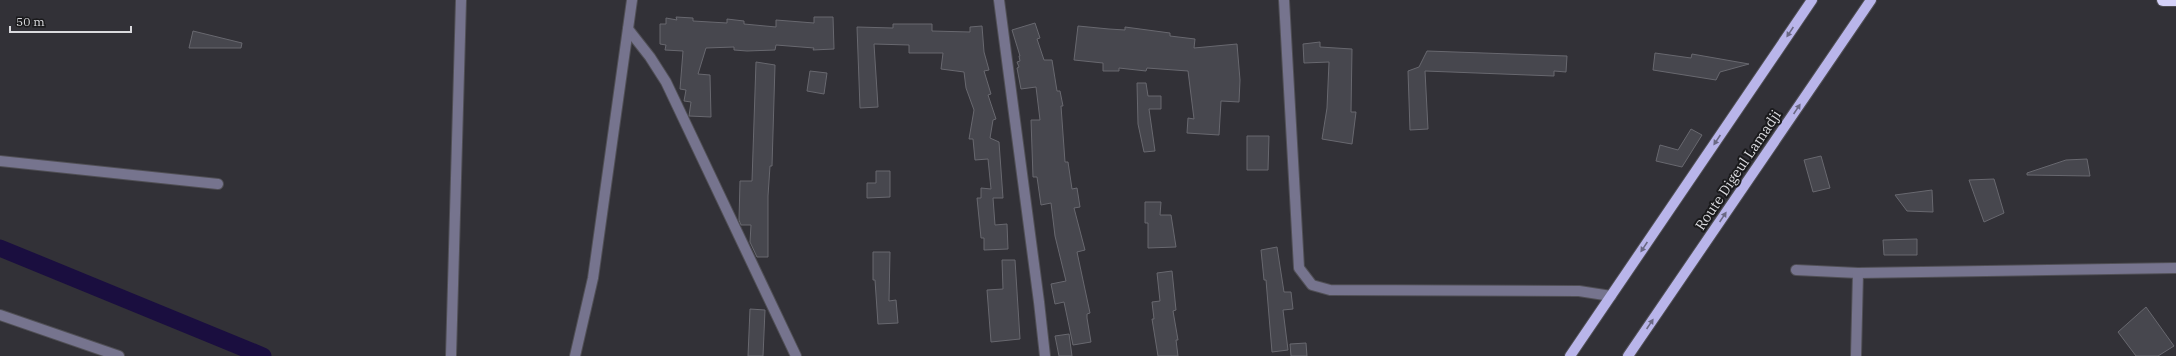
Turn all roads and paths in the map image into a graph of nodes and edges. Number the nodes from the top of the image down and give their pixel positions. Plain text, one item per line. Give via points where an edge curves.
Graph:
1 (461, 0) edge
2 (632, 0) edge
3 (999, 0) edge
4 (1284, 0) edge
5 (1812, 0) edge
6 (1871, 0) edge
7 (2163, 0) edge
8 (2176, 0) edge
9 (628, 29) junction
10 (0, 161) edge
11 (218, 184) dead end
12 (2176, 268) edge
13 (1796, 270) dead end
14 (1858, 273) junction
15 (1611, 296) junction
16 (0, 315) edge
17 (119, 356) edge
18 (451, 356) edge
19 (575, 356) edge
20 (796, 356) edge
21 (1045, 356) edge
22 (1570, 356) edge
23 (1628, 356) edge
24 (1856, 356) edge

1 - 18 street
2 - 9 street
3 - 21 street
4 - 15 street via 1299,268 1312,285 1330,290 1361,292 1579,291
5 -> 15 main road
23 -> 6 main road, Route Digeul Lamadji
7 - 8 highway
9 - 19 street via 593,278
9 - 20 street via 666,82
10 - 11 street
12 - 14 street
13 - 14 street
14 - 24 street
15 - 22 main road
16 - 17 street

